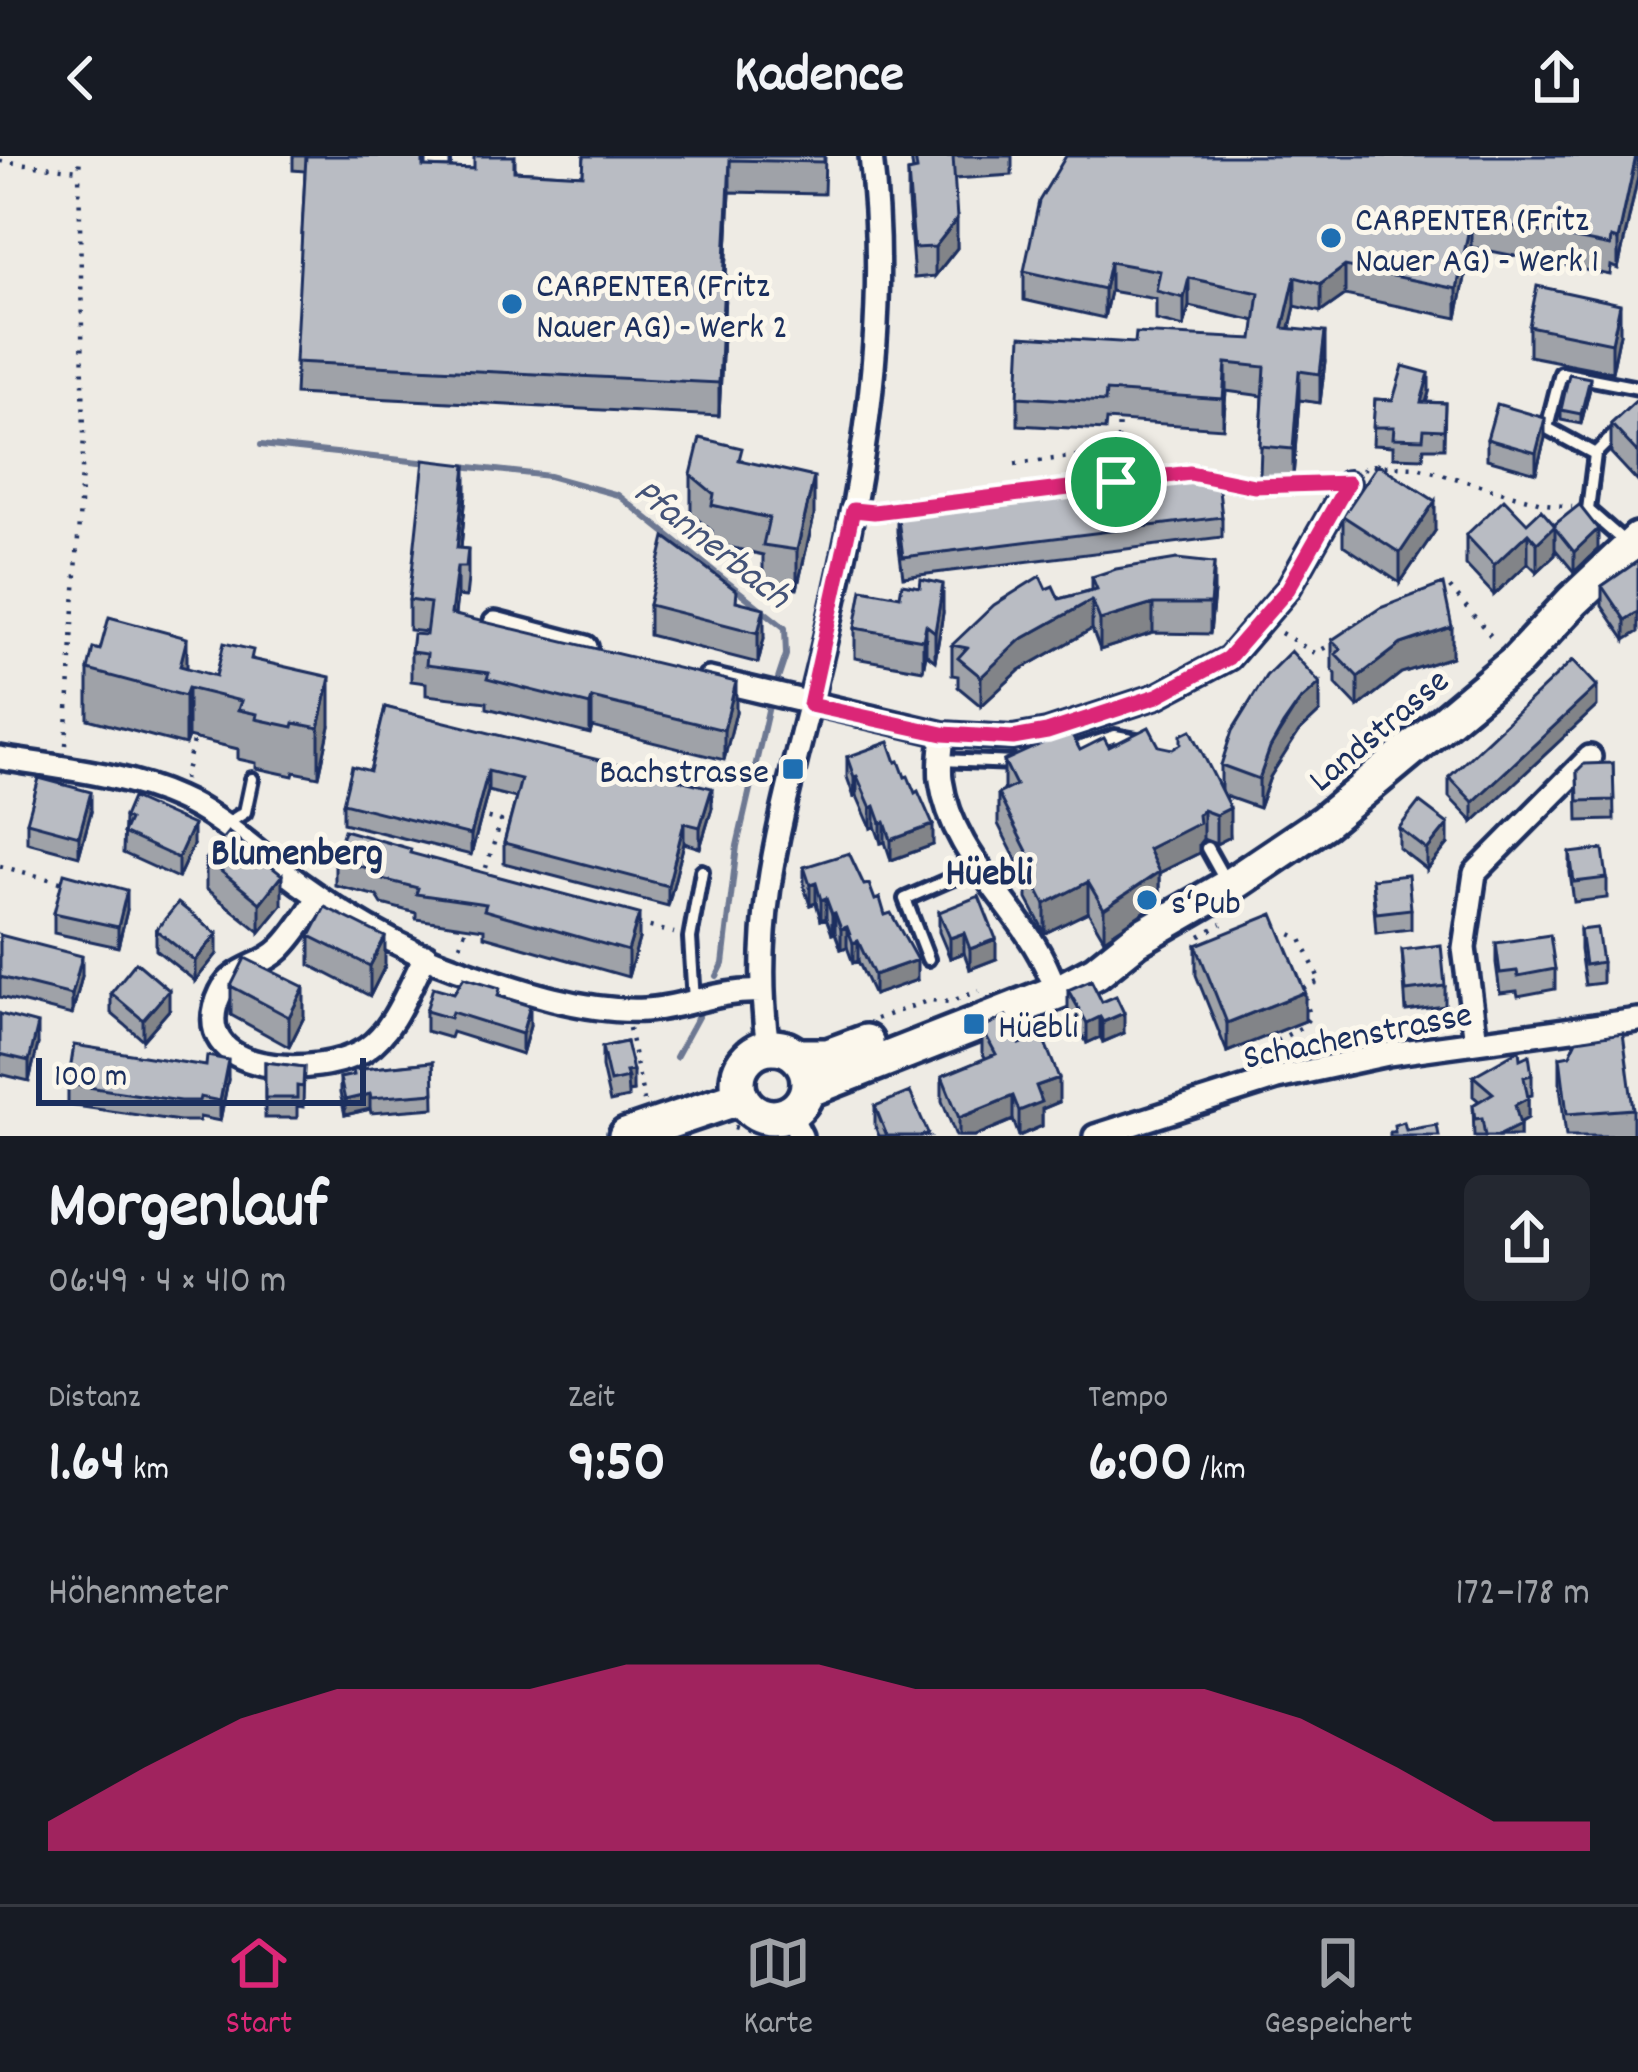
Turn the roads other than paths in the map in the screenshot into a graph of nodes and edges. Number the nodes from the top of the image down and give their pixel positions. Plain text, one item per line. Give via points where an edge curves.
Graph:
1 (871, 156) edge
2 (1638, 388) edge
3 (1638, 411) edge
4 (1594, 454) junction
5 (1348, 483) road end
6 (1272, 484) road end
7 (853, 510) junction
8 (1634, 544) edge
9 (495, 623) edge
10 (608, 652) edge
11 (676, 670) edge
12 (800, 702) junction
13 (943, 734) junction
14 (1160, 745) edge
15 (1058, 754) edge
16 (1590, 757) dead end
17 (0, 758) edge
18 (941, 760) junction
19 (1038, 760) edge
20 (252, 779) dead end
21 (225, 825) junction
22 (1208, 848) dead end
23 (978, 868) junction
24 (702, 871) dead end
25 (1229, 886) junction
26 (319, 897) junction
27 (1137, 940) junction
28 (426, 955) junction
29 (928, 959) dead end
30 (1050, 975) junction
31 (761, 992) junction
32 (700, 999) junction
33 (1638, 1020) edge
34 (1476, 1042) junction
35 (782, 1051) junction
36 (741, 1097) junction
37 (799, 1113) edge
38 (626, 1136) edge
39 (1095, 1136) edge

1 - 7 street via 879,250 875,357
2 - 4 lane via 1561,373 1547,428
3 - 4 lane
4 - 8 lane via 1588,509
5 - 13 street via 1288,589 1228,658 1157,696 1047,732
6 - 7 lane via 1190,473
7 - 12 street
8 - 25 main road, Landstrasse via 1515,663 1324,822
9 - 10 street
11 - 12 street
12 - 13 street
12 - 31 street via 770,867
13 - 18 street
14 - 15 lane via 1115,736
16 - 34 street via 1475,873 1464,948
17 - 21 street via 137,782
18 - 19 lane
18 - 23 street via 941,782
20 - 21 lane via 244,812
21 - 26 street
22 - 25 lane
23 - 29 lane via 905,898
23 - 30 street
24 - 32 lane via 690,938
25 - 27 main road, Landstrasse
26 - 28 street
26 - 28 street via 282,949 222,988 218,1031 244,1061 293,1068 366,1049
27 - 30 main road, Landstrasse
27 - 37 main road, Landstrasse via 1060,991
28 - 32 street via 524,990 625,1010
30 - 35 main road, Landstrasse via 828,1056
31 - 32 street
31 - 35 street
33 - 34 street, Schachenstrasse
34 - 39 street, Schachenstrasse via 1277,1078
35 - 36 main road via 758,1050 742,1065
35 - 37 main road via 808,1074
36 - 37 main road via 767,1116
36 - 38 main road

